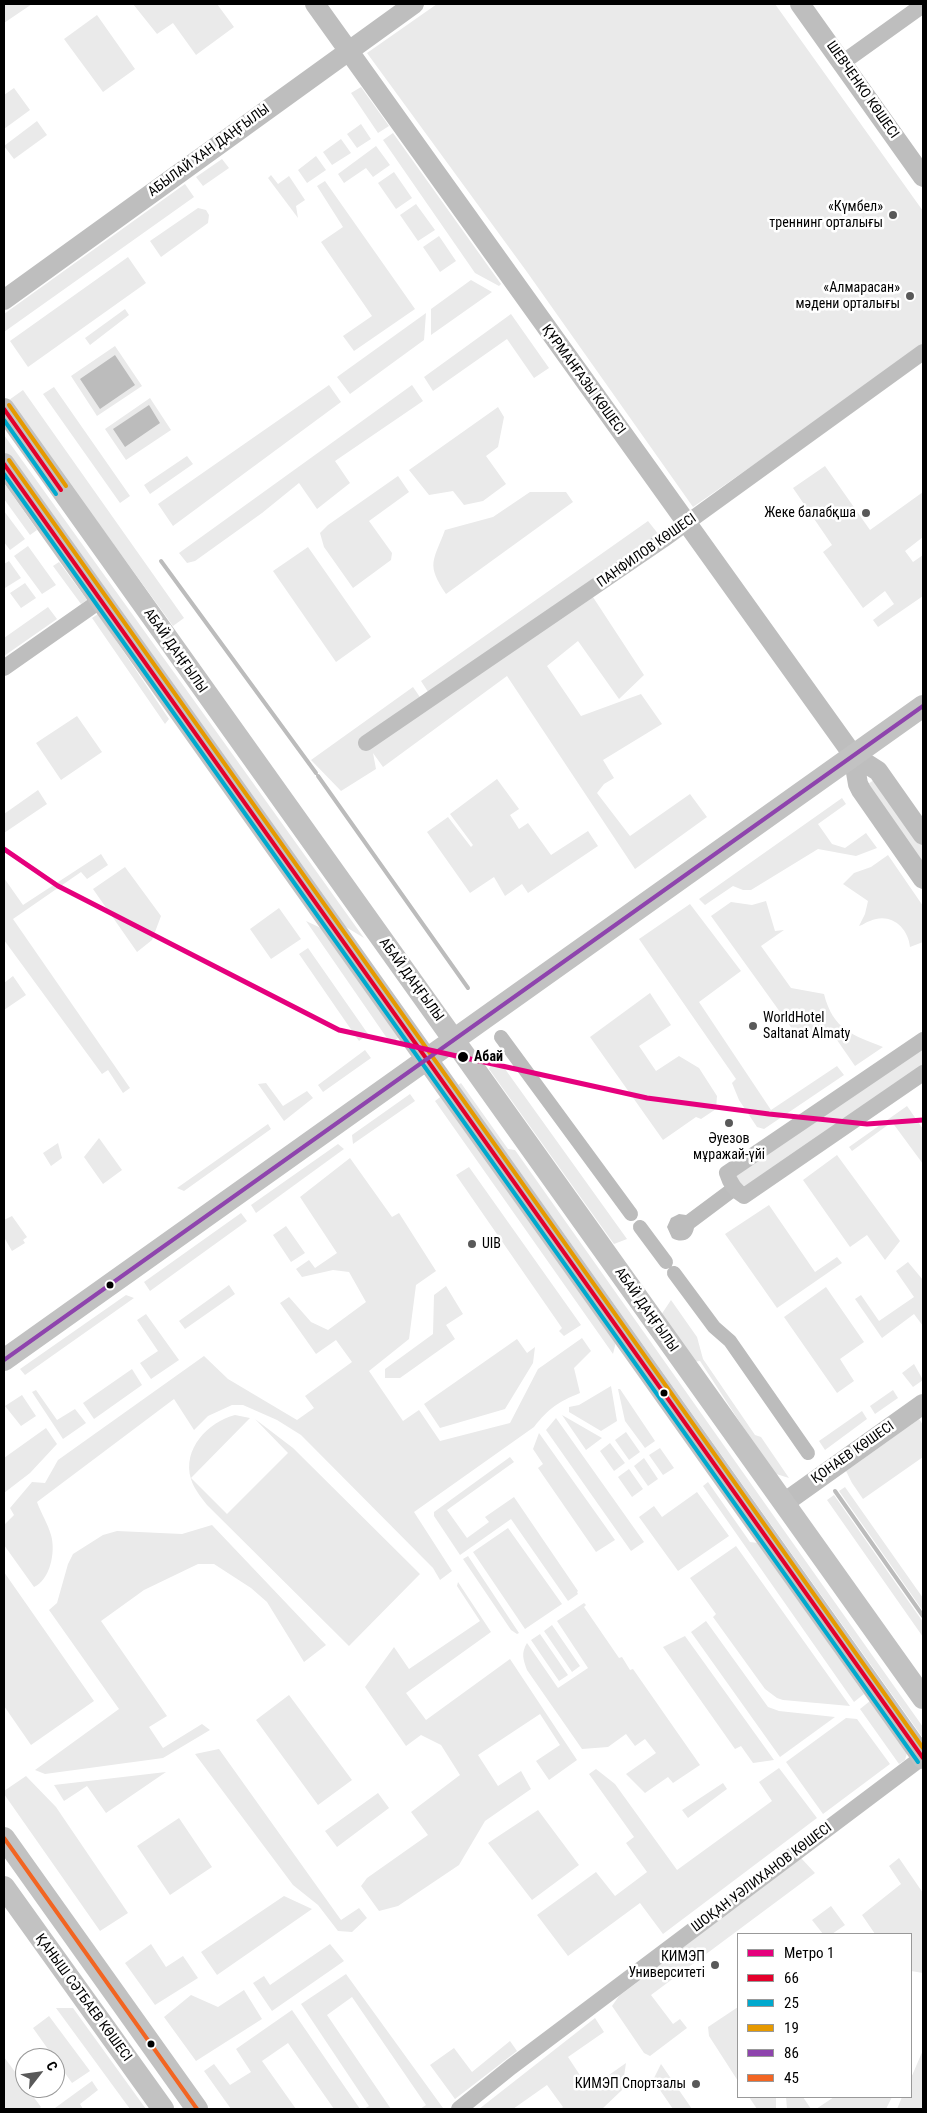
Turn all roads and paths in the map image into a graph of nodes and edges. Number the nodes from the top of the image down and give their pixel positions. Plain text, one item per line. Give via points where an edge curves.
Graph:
1 (315, 4) edge
2 (414, 4) edge
3 (800, 4) edge
4 (923, 5) edge
5 (348, 51) junction
6 (842, 63) junction
7 (923, 177) edge
8 (4, 300) edge
9 (923, 352) edge
10 (4, 409) edge
11 (4, 464) edge
12 (686, 523) junction
13 (101, 600) junction
14 (4, 668) edge
15 (923, 706) edge
16 (366, 743) dead end
17 (853, 755) junction
18 (923, 835) edge
19 (923, 879) edge
20 (454, 1039) junction
21 (923, 1040) edge
22 (427, 1058) junction
23 (923, 1073) edge
24 (4, 1360) edge
25 (923, 1404) edge
26 (784, 1503) junction
27 (923, 1698) edge
28 (923, 1758) edge
29 (4, 1838) edge
30 (4, 1887) edge
31 (163, 2109) edge
32 (197, 2109) edge
33 (459, 2109) edge

1 - 5 street, ҚҰРМАНҒАЗЫ КӨШЕСІ
2 - 5 street, АБЫЛАЙ ХАН ДАҢҒЫЛЫ
3 - 6 street, ШЕВЧЕНКО КӨШЕСІ
4 - 6 street
5 - 8 street, АБЫЛАЙ ХАН ДАҢҒЫЛЫ
5 - 12 street, ҚҰРМАНҒАЗЫ КӨШЕСІ
6 - 7 street, ШЕВЧЕНКО КӨШЕСІ
9 - 12 street, ПАНФИЛОВ КӨШЕСІ
10 - 20 main road, АБАЙ ДАҢҒЫЛЫ
11 - 13 main road
12 - 16 street, ПАНФИЛОВ КӨШЕСІ
12 - 17 street, ҚҰРМАНҒАЗЫ КӨШЕСІ
13 - 14 street
13 - 22 main road
15 - 17 main road
17 - 18 street, ҚҰРМАНҒАЗЫ КӨШЕСІ via 882,775
17 - 19 street, ҚҰРМАНҒАЗЫ КӨШЕСІ via 861,790
17 - 20 main road
20 - 22 main road
20 - 26 main road, АБАЙ ДАҢҒЫЛЫ
21 - 23 street via 727,1174 729,1180 744,1196
22 - 24 main road
22 - 28 main road
25 - 26 street, ҚОНАЕВ КӨШЕСІ
26 - 27 main road, АБАЙ ДАҢҒЫЛЫ
28 - 33 street, ШОҚАН УӘЛИХАНОВ КӨШЕСІ
29 - 32 main road, ҚАНЫШ СӘТБАЕВ КӨШЕСІ
30 - 31 main road, ҚАНЫШ СӘТБАЕВ КӨШЕСІ

